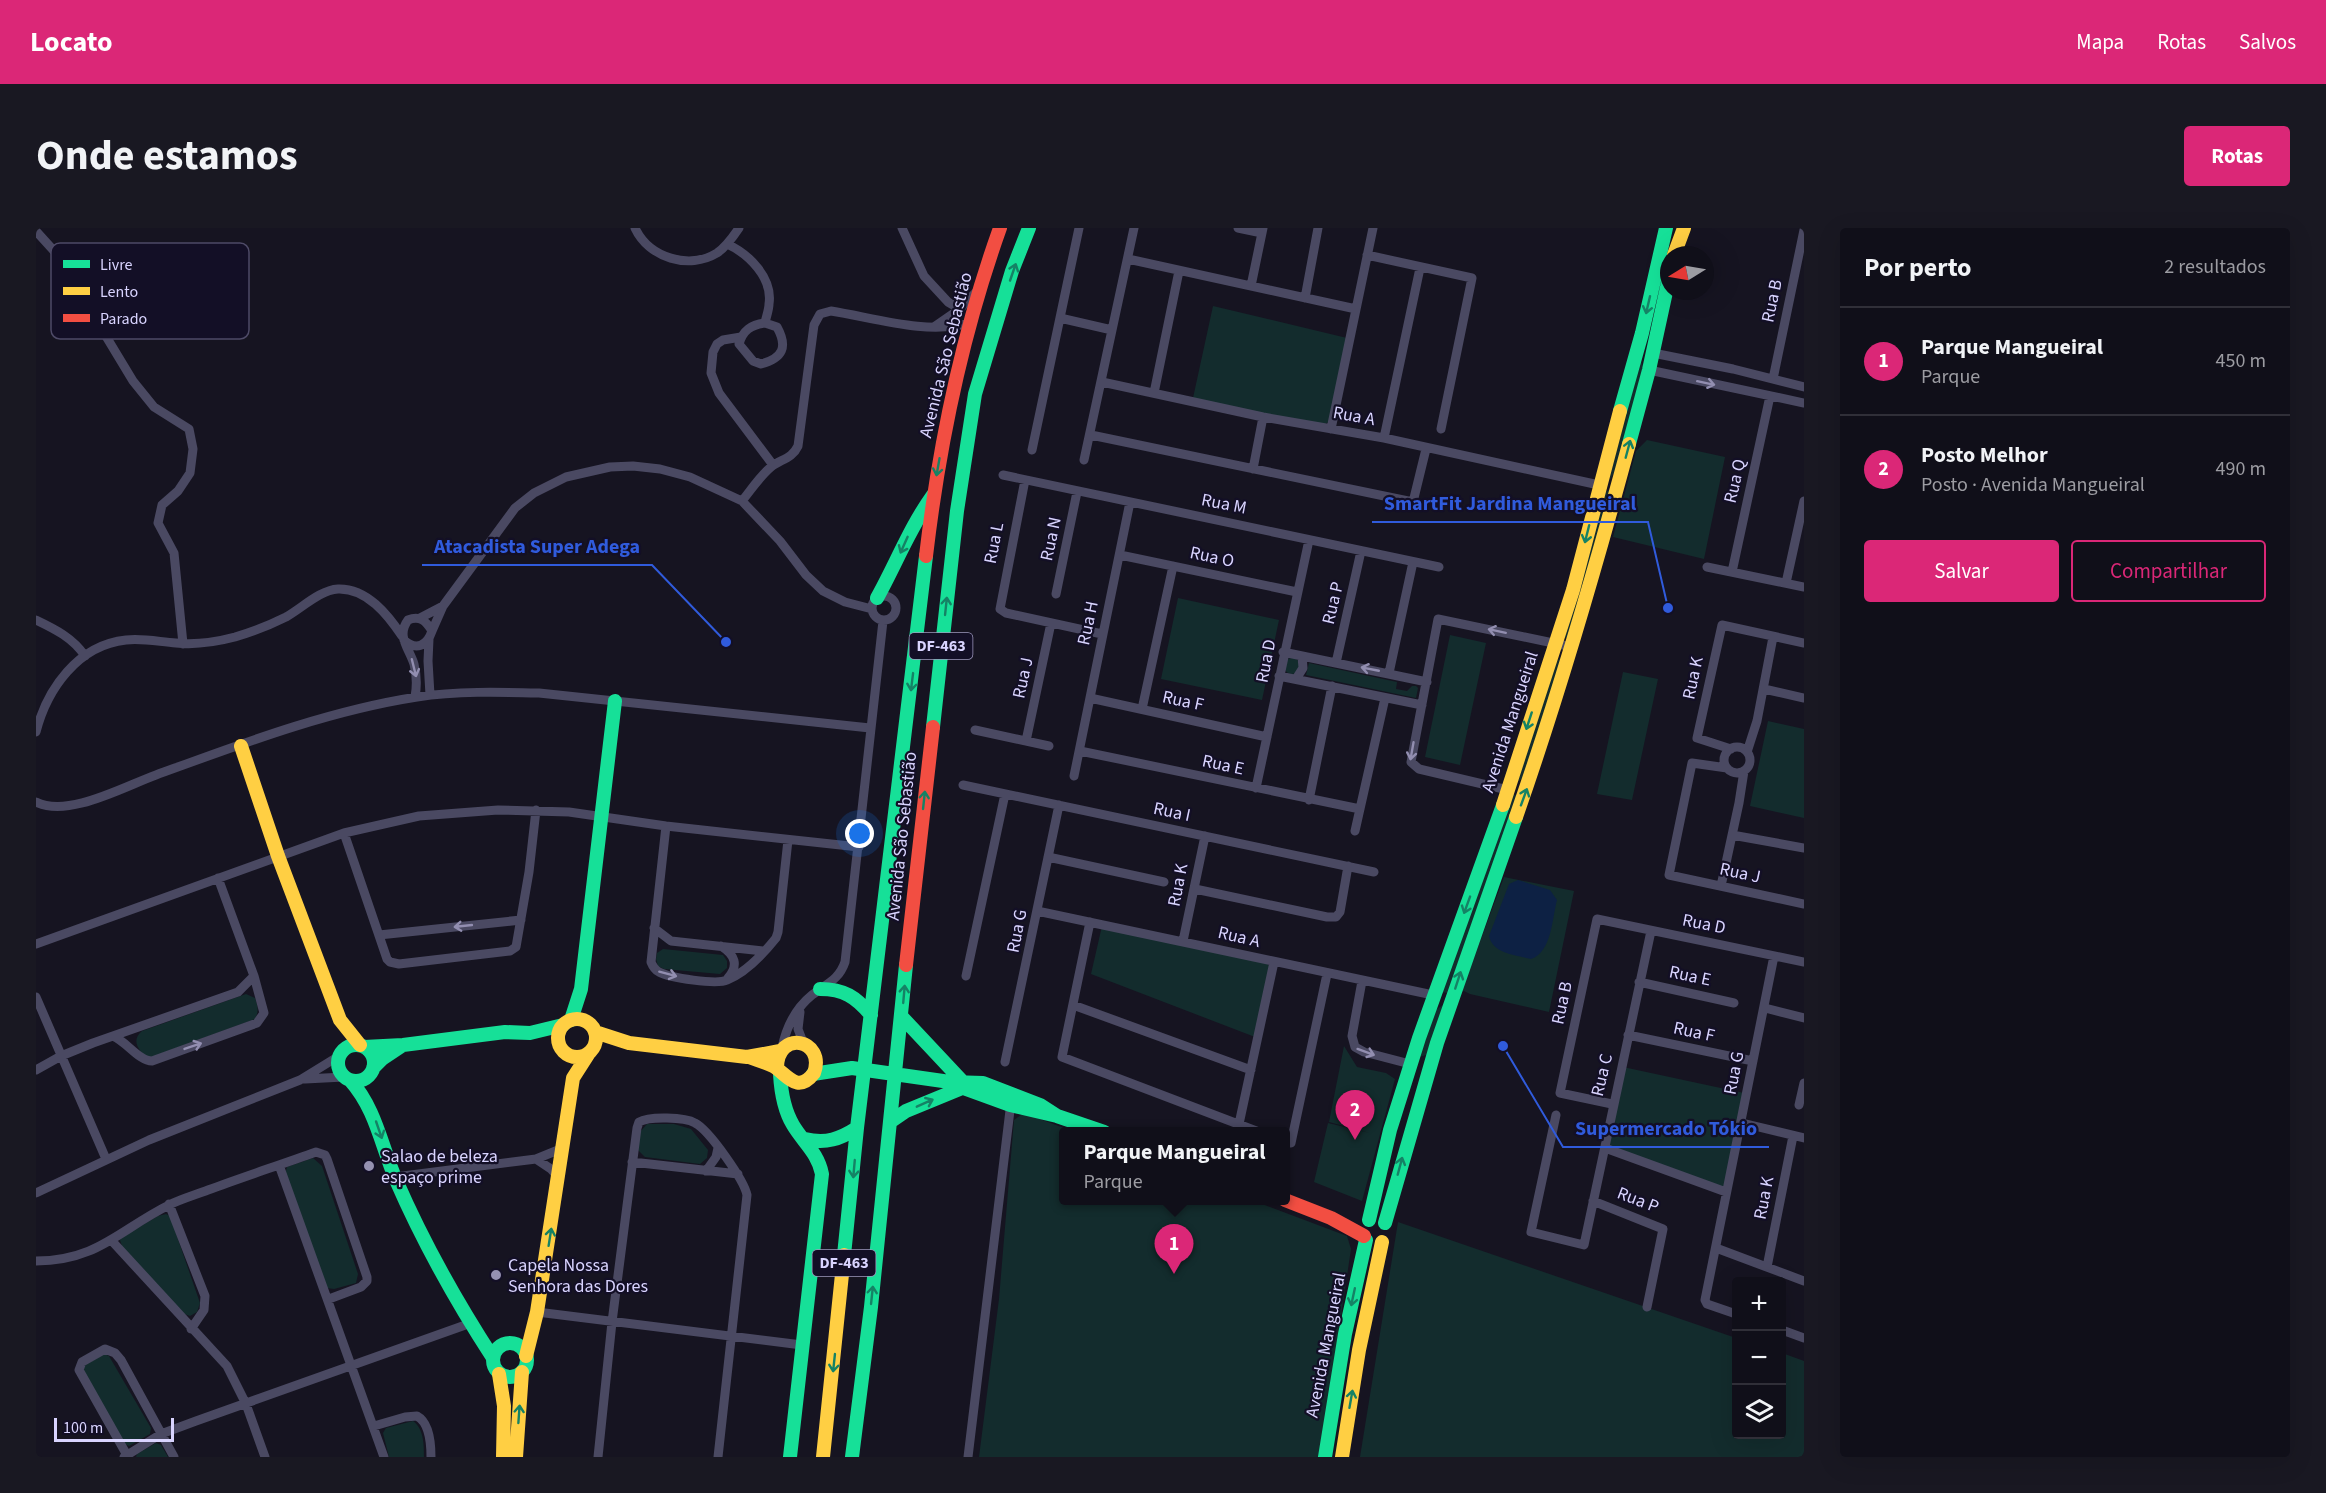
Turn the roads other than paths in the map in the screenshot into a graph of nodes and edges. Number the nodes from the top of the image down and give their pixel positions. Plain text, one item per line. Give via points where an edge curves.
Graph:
1 (635, 228) edge
2 (739, 228) edge
3 (902, 228) edge
4 (1000, 228) edge
5 (1029, 228) edge
6 (1079, 228) edge
7 (1134, 228) edge
8 (1238, 228) edge
9 (1318, 228) edge
10 (1373, 228) edge
11 (1666, 228) edge
12 (1684, 228) edge
13 (1262, 230) edge
14 (1804, 230) edge
15 (36, 231) edge
16 (727, 244) junction
17 (1677, 246) edge
18 (51, 248) edge
19 (1367, 255) junction
20 (1128, 259) junction
21 (1420, 268) junction
22 (1179, 271) junction
23 (1251, 286) junction
24 (980, 288) junction
25 (1305, 298) junction
26 (1664, 300) edge
27 (1002, 303) junction
28 (960, 309) junction
29 (1356, 309) junction
30 (1060, 318) junction
31 (765, 323) junction
32 (970, 323) junction
33 (934, 327) junction
34 (1112, 330) junction
35 (1642, 333) junction
36 (741, 337) junction
37 (108, 339) edge
38 (1653, 353) junction
39 (1733, 369) junction
40 (1649, 370) junction
41 (1773, 379) junction
42 (1102, 382) junction
43 (1804, 387) edge
44 (1736, 390) junction
45 (1154, 393) junction
46 (975, 394) junction
47 (1770, 396) junction
48 (1804, 403) edge
49 (1263, 417) junction
50 (1331, 429) junction
51 (1441, 429) dead end
52 (1090, 435) junction
53 (1384, 438) junction
54 (1426, 449) junction
55 (1032, 450) dead end
56 (1084, 460) dead end
57 (773, 465) junction
58 (1253, 469) junction
59 (1003, 475) dead end
60 (1620, 479) junction
61 (1024, 480) junction
62 (1599, 485) junction
63 (1077, 492) junction
64 (933, 495) junction
65 (742, 501) junction
66 (1804, 501) edge
67 (1130, 502) junction
68 (1801, 531) edge
69 (1309, 540) junction
70 (1361, 551) junction
71 (1120, 555) junction
72 (1413, 562) junction
73 (1173, 566) junction
74 (1439, 567) dead end
75 (1707, 567) dead end
76 (1732, 572) junction
77 (1786, 583) junction
78 (1804, 587) edge
79 (1573, 590) junction
80 (1297, 592) junction
81 (1056, 594) dead end
82 (1587, 598) junction
83 (874, 603) junction
84 (443, 606) junction
85 (388, 615) junction
86 (420, 618) junction
87 (36, 620) edge
88 (408, 620) junction
89 (883, 621) junction
90 (1051, 623) junction
91 (1102, 634) junction
92 (430, 635) junction
93 (1773, 637) junction
94 (403, 638) junction
95 (1554, 643) junction
96 (1804, 643) edge
97 (183, 644) junction
98 (1572, 647) junction
99 (1283, 652) junction
100 (85, 656) junction
101 (1302, 657) junction
102 (1336, 663) junction
103 (1389, 673) junction
104 (1279, 676) junction
105 (1296, 679) junction
106 (1427, 682) junction
107 (1332, 686) junction
108 (1764, 689) junction
109 (430, 695) junction
110 (415, 697) junction
111 (1090, 698) junction
112 (1385, 698) junction
113 (1804, 698) edge
114 (615, 701) junction
115 (1422, 705) junction
116 (1142, 709) junction
117 (870, 728) junction
118 (975, 730) dead end
119 (36, 732) edge
120 (1268, 737) junction
121 (1026, 741) junction
122 (241, 746) junction
123 (1049, 746) dead end
124 (1731, 749) junction
125 (1080, 751) junction
126 (1747, 752) junction
127 (1727, 768) junction
128 (1744, 771) junction
129 (1074, 776) dead end
130 (963, 785) dead end
131 (1256, 788) junction
132 (1508, 790) junction
133 (1005, 795) junction
134 (1309, 800) junction
135 (36, 802) edge
136 (1059, 805) junction
137 (1360, 809) junction
138 (536, 810) junction
139 (601, 817) junction
140 (666, 826) junction
141 (1355, 831) dead end
142 (344, 832) junction
143 (1732, 835) junction
144 (1205, 836) junction
145 (788, 840) junction
146 (859, 847) junction
147 (1804, 848) edge
148 (1486, 850) junction
149 (278, 856) junction
150 (1048, 857) junction
151 (1502, 859) junction
152 (1348, 866) junction
153 (1374, 872) dead end
154 (218, 878) junction
155 (1164, 882) dead end
156 (1721, 886) junction
157 (1195, 889) junction
158 (1804, 904) edge
159 (1037, 911) junction
160 (1597, 919) joint
161 (522, 920) junction
162 (1090, 922) junction
163 (654, 928) junction
164 (1651, 931) junction
165 (379, 935) junction
166 (1455, 939) junction
167 (671, 941) junction
168 (1184, 941) junction
169 (36, 944) edge
170 (720, 946) junction
171 (1469, 948) junction
172 (652, 950) junction
173 (763, 951) junction
174 (1774, 956) junction
175 (1274, 962) junction
176 (1804, 962) edge
177 (1327, 974) junction
178 (254, 976) junction
179 (966, 976) dead end
180 (1362, 981) junction
181 (724, 982) junction
182 (1639, 982) junction
183 (581, 989) junction
184 (820, 989) junction
185 (238, 992) junction
186 (1433, 996) junction
187 (36, 997) edge
188 (260, 998) junction
189 (1734, 1003) dead end
190 (802, 1004) junction
191 (1073, 1005) junction
192 (1765, 1008) junction
193 (871, 1015) junction
194 (902, 1016) junction
195 (1804, 1017) edge
196 (340, 1020) junction
197 (567, 1022) junction
198 (144, 1026) junction
199 (592, 1028) junction
200 (530, 1032) junction
201 (1628, 1035) junction
202 (113, 1036) junction
203 (629, 1043) junction
204 (403, 1045) junction
205 (362, 1046) junction
206 (560, 1046) junction
207 (808, 1047) junction
208 (133, 1049) junction
209 (781, 1049) junction
210 (591, 1050) junction
211 (340, 1054) junction
212 (61, 1056) junction
213 (747, 1057) junction
214 (1753, 1061) junction
215 (1005, 1062) dead end
216 (1410, 1064) junction
217 (373, 1068) junction
218 (850, 1068) junction
219 (866, 1069) junction
220 (36, 1070) edge
221 (1251, 1070) junction
222 (779, 1071) junction
223 (895, 1073) junction
224 (813, 1074) junction
225 (347, 1079) junction
226 (300, 1080) junction
227 (798, 1083) junction
228 (1804, 1083) edge
229 (958, 1084) junction
230 (1011, 1099) junction
231 (1612, 1104) junction
232 (1799, 1105) dead end
233 (787, 1112) junction
234 (1556, 1115) dead end
235 (890, 1122) junction
236 (1742, 1123) junction
237 (1239, 1124) junction
238 (1091, 1127) edge
239 (1248, 1127) edge
240 (857, 1128) junction
241 (1391, 1128) junction
242 (1290, 1133) edge
243 (1409, 1134) junction
244 (1793, 1136) junction
245 (805, 1138) junction
246 (1804, 1138) edge
247 (563, 1148) junction
248 (718, 1148) junction
249 (1605, 1148) junction
250 (106, 1159) junction
251 (536, 1159) junction
252 (632, 1162) junction
253 (279, 1165) junction
254 (706, 1171) junction
255 (738, 1174) junction
256 (395, 1177) junction
257 (559, 1178) junction
258 (1726, 1192) junction
259 (36, 1193) edge
260 (1593, 1200) junction
261 (1290, 1202) edge
262 (169, 1204) junction
263 (1385, 1223) junction
264 (1366, 1230) junction
265 (111, 1240) junction
266 (1382, 1242) junction
267 (1716, 1248) junction
268 (36, 1261) edge
269 (1767, 1267) junction
270 (1804, 1281) edge
271 (329, 1299) junction
272 (1647, 1307) dead end
273 (537, 1312) junction
274 (1732, 1312) edge
275 (612, 1322) junction
276 (471, 1323) junction
277 (191, 1329) junction
278 (1785, 1331) edge
279 (732, 1337) junction
280 (1804, 1338) edge
281 (802, 1345) junction
282 (526, 1356) junction
283 (493, 1358) junction
284 (352, 1365) junction
285 (522, 1371) junction
286 (500, 1374) junction
287 (246, 1404) junction
288 (374, 1426) junction
289 (161, 1434) junction
290 (127, 1456) edge
291 (174, 1457) edge
292 (265, 1457) edge
293 (384, 1457) edge
294 (431, 1457) edge
295 (503, 1457) edge
296 (516, 1457) edge
297 (598, 1457) edge
298 (718, 1457) edge
299 (790, 1457) edge
300 (823, 1457) edge
301 (852, 1457) edge
302 (968, 1457) edge
303 (1325, 1457) edge
304 (1342, 1457) edge

1 - 16 street via 652,249 675,260 699,261
2 - 16 street
3 - 28 street via 924,276
4 - 24 street, Avenida São Sebastião / DF-463
27 -> 5 street, Avenida São Sebastião / DF-463
6 - 30 street
7 - 20 street
8 - 13 street
9 - 25 street
10 - 19 street
11 -> 35 street, Avenida Mangueiral
12 - 17 street
13 - 23 street
14 - 41 street, Rua B
15 - 18 street
16 - 31 street via 743,252 765,281 770,303
19 - 21 street
19 - 29 street
20 - 22 street
20 - 34 street
21 - 51 street via 1472,278
21 - 53 street
22 - 23 street
22 - 45 street
23 - 25 street
24 - 28 street
24 - 32 street, Avenida São Sebastião / DF-463
25 - 29 street
26 - 38 street, Avenida Mangueiral
27 - 32 street
27 - 46 street, Avenida São Sebastião / DF-463
28 - 33 street
29 - 50 street
30 - 34 street
30 - 55 street
31 - 36 street via 748,328
31 - 36 street via 777,327 783,337 778,357 761,364 753,361 739,344
32 - 33 street via 954,328
32 - 46 street via 982,332
32 -> 64 street, Avenida São Sebastião / DF-463
33 - 57 street via 831,311 820,314 814,325 798,446 795,453
34 - 42 street
35 - 40 street via 1644,360
35 - 62 street, Avenida Mangueiral
36 - 57 street via 717,344 711,373 719,393
37 - 97 street via 154,407 189,429 193,449 190,473 178,492 162,506 158,523 174,553
38 - 39 street
38 - 40 street, Avenida Mangueiral
39 - 41 street
39 - 44 street via 1738,379
40 -> 44 street
60 -> 40 street, Avenida Mangueiral
41 - 43 street
42 - 45 street, Rua A
42 - 52 street
44 - 47 street
45 - 49 street, Rua A
194 -> 46 street, Avenida São Sebastião / DF-463 via 957,510
47 - 48 street
47 - 76 street, Rua Q
49 - 50 street, Rua A
49 - 58 street
50 - 53 street, Rua A
52 - 56 street
52 - 58 street
53 - 54 street, Rua A
54 - 58 street via 1413,502
54 - 62 street, Rua A
57 - 65 street
59 - 61 street, Rua M
60 - 62 street
60 - 82 street, Avenida Mangueiral
61 - 63 street, Rua M
61 - 90 street, Rua L via 999,606 1002,612
62 -> 79 street, Avenida Mangueiral
63 - 67 street, Rua M
63 - 81 street, Rua N
64 -> 83 street via 916,519
64 -> 193 street, Avenida São Sebastião / DF-463
65 - 83 street via 823,591 845,602
65 - 84 street via 690,477 660,469 610,467 566,477 534,492 514,508
66 - 68 street
67 - 69 street, Rua M
67 - 71 street, Rua H
68 - 77 street
69 - 70 street, Rua M
69 - 80 street, Rua D
70 - 72 street, Rua M
70 - 102 street, Rua P
71 - 73 street, Rua O
71 - 91 street, Rua H
72 - 74 street, Rua M
72 - 103 street
73 - 80 street, Rua O
73 - 116 street
75 - 76 street
76 - 77 street
77 - 78 street
79 - 82 street via 1580,588
79 - 95 street, Avenida Mangueiral
80 - 99 street, Rua D
82 - 98 street, Avenida Mangueiral
83 - 89 street via 874,615
83 - 89 street via 886,596 896,605 892,618
84 - 86 street
84 - 92 street
85 - 88 street
85 - 94 street
85 - 97 street via 358,593 337,589 285,617 235,637
86 - 88 street
86 - 92 street via 427,622
87 - 100 street via 65,635
88 - 94 street
89 - 117 street
90 - 91 street
90 - 121 street, Rua J
91 - 111 street, Rua H
92 - 94 street via 418,647
92 - 109 street
93 - 96 street
93 - 108 street
93 - 124 street, Rua K via 1722,625 1697,738
94 -> 110 street via 413,661
95 - 98 street
95 -> 106 street via 1438,619
95 -> 132 street, Avenida Mangueiral
97 - 100 street via 125,640
151 -> 98 street, Avenida Mangueiral
99 - 101 street
99 - 104 street, Rua D
100 - 119 street via 52,688
101 - 102 street
101 - 105 street via 1303,668
103 -> 102 street
103 - 106 street
104 - 105 street
104 - 120 street, Rua D
105 - 107 street
106 - 115 street
107 - 112 street
107 - 134 street
108 - 113 street
108 - 126 street
109 - 110 street
109 - 114 street via 539,693
110 - 122 street via 311,721
111 - 116 street, Rua F
111 - 125 street, Rua H
112 - 115 street
112 - 137 street
114 - 117 street
114 - 139 street
115 -> 132 street via 1411,762 1419,769
116 - 120 street, Rua F
117 - 146 street
118 - 121 street
120 - 131 street, Rua D
121 - 123 street
122 - 135 street via 70,807
122 - 149 street
124 - 126 street
124 - 127 street via 1724,757
125 - 129 street, Rua H
125 - 131 street, Rua E
126 - 128 street via 1749,765
127 - 128 street via 1738,773
127 - 156 street, Rua J via 1692,763 1669,875
128 - 143 street
130 - 133 street, Rua I
131 - 134 street, Rua E
132 - 148 street, Avenida Mangueiral
133 - 136 street, Rua I
133 - 179 street
134 - 137 street, Rua E
136 - 144 street, Rua I
136 - 150 street, Rua G
137 - 141 street
138 - 139 street
138 - 142 street via 419,816
138 - 161 street
139 - 140 street
139 - 183 street
140 - 145 street
140 - 163 street
142 - 149 street
142 - 165 street
143 - 147 street
143 - 156 street
144 - 152 street, Rua I
144 - 157 street, Rua K
145 - 146 street
145 - 173 street via 778,932
146 - 184 street via 845,962 837,978
148 - 151 street via 1493,858
148 -> 166 street, Avenida Mangueiral
149 - 154 street
149 - 196 street
150 - 155 street
150 - 159 street, Rua G
151 - 171 street, Avenida Mangueiral
152 - 153 street, Rua I
152 - 157 street via 1336,917
154 - 169 street
154 - 178 street
156 - 158 street, Rua J
157 - 168 street, Rua K
159 - 162 street, Rua A
159 - 215 street, Rua G
160 - 164 street, Rua D
160 - 231 street, Rua B via 1560,1093
161 -> 165 street
161 - 165 street via 518,942 510,951 399,964 387,959
162 - 168 street, Rua A
162 - 191 street
163 - 167 street
163 - 172 street
164 - 174 street, Rua D
164 - 182 street, Rua C
166 - 171 street via 1465,940
166 - 186 street, Avenida Mangueiral
167 - 170 street
167 - 172 street
168 - 175 street, Rua A
170 - 173 street
170 - 181 street via 733,956 735,964
243 -> 171 street, Avenida Mangueiral
172 -> 181 street via 653,968 662,974
173 - 181 street
174 - 176 street, Rua D
174 - 192 street, Rua G
175 - 177 street, Rua A
175 - 221 street
177 - 180 street, Rua A
177 - 242 street
178 - 185 street
178 - 188 street
180 - 186 street, Rua A
180 -> 216 street via 1352,1036 1355,1047
182 - 189 street, Rua E
182 - 201 street, Rua C
183 - 197 street
183 - 199 street
184 - 190 street
184 - 193 street via 851,994
185 - 188 street via 247,990
185 - 198 street
186 - 216 street, Avenida Mangueiral
187 - 212 street
208 -> 188 street via 152,1061 257,1023 264,1013
190 - 207 street via 797,1021
190 - 209 street
191 - 221 street
191 - 237 street via 1062,1057
192 - 195 street
192 - 214 street, Rua G
193 - 219 street, Avenida São Sebastião / DF-463
194 - 223 street, Avenida São Sebastião / DF-463
194 - 229 street
196 - 205 street
196 - 211 street
197 - 199 street via 579,1019
197 - 200 street
197 - 206 street via 558,1035
198 - 202 street
198 - 208 street via 134,1034
199 - 203 street
199 - 210 street
200 - 204 street via 478,1034
200 - 206 street
201 - 214 street, Rua F
201 - 231 street, Rua C
202 - 208 street
202 - 212 street
203 - 210 street
203 - 213 street
204 - 205 street
204 - 217 street
205 - 211 street via 350,1046
205 - 217 street via 373,1056
206 - 210 street via 571,1056 583,1056
207 - 209 street via 788,1043
207 - 218 street
207 - 224 street via 817,1067
209 - 213 street
209 - 222 street via 776,1059
210 - 247 street via 573,1078
211 - 225 street via 338,1068
211 - 226 street
212 - 220 street
212 - 250 street
213 - 222 street
214 - 236 street, Rua G
216 - 241 street, Avenida Mangueiral
217 - 225 street via 362,1080
218 - 219 street
218 - 224 street
219 - 223 street
219 - 240 street, Avenida São Sebastião / DF-463
221 - 237 street
222 - 227 street via 788,1081
222 - 233 street
223 - 229 street
223 - 235 street, Avenida São Sebastião / DF-463
224 - 227 street
225 - 226 street
225 -> 256 street via 371,1107
226 - 250 street
227 - 233 street
228 - 232 street
229 - 230 street
235 -> 229 street
230 - 238 street via 1040,1105 1057,1116
230 - 302 street
231 - 249 street, Rua C
233 - 245 street
234 - 260 street, Rua C via 1531,1232 1584,1245
301 -> 235 street, Avenida São Sebastião / DF-463
236 - 244 street
236 - 258 street, Rua G
237 - 239 street
240 - 245 street via 833,1142
240 -> 300 street, Avenida São Sebastião / DF-463
241 - 243 street via 1400,1135
241 - 264 street, Avenida Mangueiral
263 -> 243 street, Avenida Mangueiral
244 - 246 street
244 - 269 street, Rua K
245 - 281 street via 818,1156 822,1174
247 - 251 street
247 - 257 street
248 - 252 street via 696,1123 644,1119 637,1128
248 - 254 street
248 - 255 street
249 - 258 street
249 - 260 street, Rua C
250 - 259 street
251 - 256 street
251 - 257 street
252 - 254 street
252 - 275 street
253 - 262 street
253 - 271 street
253 - 271 street via 316,1152 327,1159 367,1277 361,1287
254 - 255 street
255 - 279 street via 747,1201
256 - 276 street
273 -> 257 street
258 - 267 street, Rua G
260 - 272 street, Rua P via 1663,1228
261 - 264 street
262 - 265 street
262 - 277 street via 205,1296 204,1310
263 - 264 street via 1377,1219
263 - 266 street via 1388,1235
264 - 266 street via 1374,1244
264 -> 303 street, Avenida Mangueiral
265 - 268 street via 69,1259
265 - 277 street
304 -> 266 street, Avenida Mangueiral
267 - 269 street
267 - 274 street, Rua G via 1705,1302
269 - 270 street
271 - 284 street
273 - 275 street
273 - 282 street
275 - 279 street
275 - 297 street
276 - 283 street
276 - 284 street
277 - 287 street via 227,1366
278 - 280 street
279 - 281 street
279 - 298 street
281 - 299 street
282 - 283 street via 512,1344 499,1347
282 - 285 street
283 - 286 street
284 - 287 street
284 - 288 street
285 - 286 street via 511,1377
296 -> 285 street
286 - 295 street
287 - 289 street
287 - 292 street
288 - 293 street
288 - 294 street via 417,1416 431,1442
289 - 290 street
289 - 290 street via 115,1353 105,1349 82,1362 80,1374
289 - 291 street

